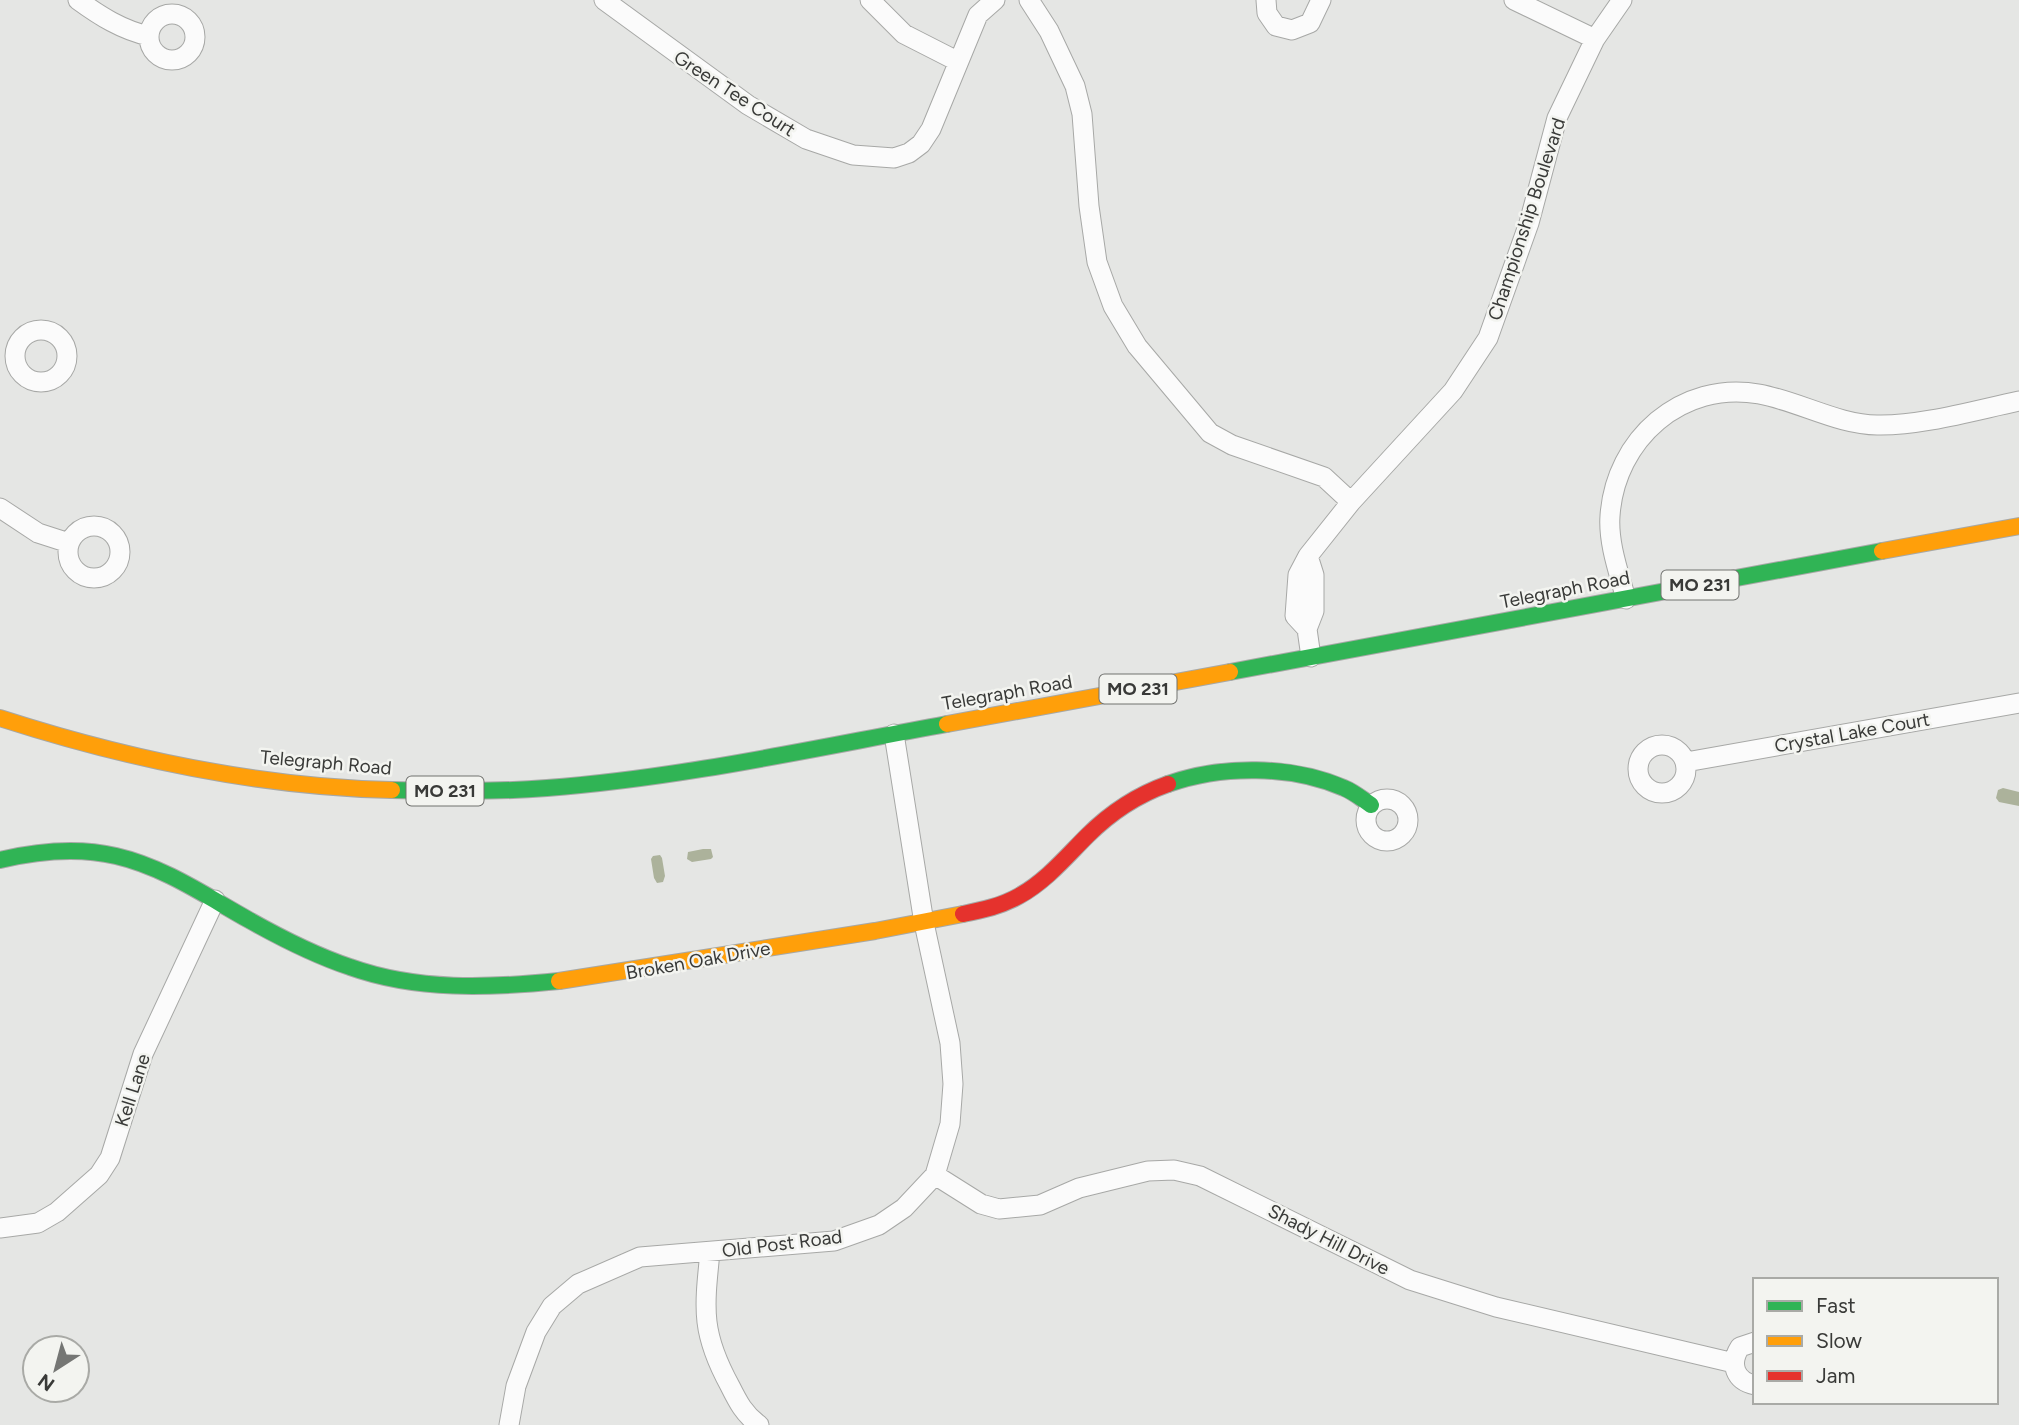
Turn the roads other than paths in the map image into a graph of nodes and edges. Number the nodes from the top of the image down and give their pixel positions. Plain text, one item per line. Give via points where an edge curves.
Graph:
1 (78, 0) edge
2 (604, 0) edge
3 (870, 0) edge
4 (995, 0) edge
5 (1029, 0) edge
6 (1266, 0) edge
7 (1321, 0) edge
8 (1514, 0) edge
9 (1622, 0) edge
10 (149, 36) dead end
11 (1595, 39) junction
12 (957, 61) junction
13 (2019, 401) edge
14 (1351, 502) junction
15 (0, 508) edge
16 (2019, 526) edge
17 (69, 543) dead end
18 (1626, 599) junction
19 (1311, 657) junction
20 (2019, 703) edge
21 (0, 718) edge
22 (894, 734) junction
23 (1685, 762) dead end
24 (1371, 805) dead end
25 (0, 860) edge
26 (215, 900) junction
27 (923, 923) junction
28 (935, 1175) junction
29 (0, 1228) edge
30 (710, 1252) junction
31 (1753, 1343) edge
32 (1734, 1363) junction
33 (1753, 1384) edge
34 (509, 1425) edge
35 (759, 1425) edge

1 - 10 street via 97,15
2 - 12 street, Green Tee Court via 748,105 806,139 853,155 894,158 921,144
3 - 12 street via 904,34
4 - 12 street, Green Tee Court via 978,15
5 - 14 street via 1075,86 1097,262 1113,306 1137,346 1210,433 1324,477
6 - 7 street via 1267,13 1276,26 1292,30 1310,23
8 - 11 street
9 - 11 street, Championship Boulevard
11 - 14 street, Championship Boulevard via 1557,118 1529,223 1488,338 1453,391
13 - 18 street via 1877,425 1732,391 1681,406 1652,425 1619,470 1609,518
14 - 19 street, Championship Boulevard via 1308,556 1314,575 1314,611 1307,629
15 - 17 street via 38,533
16 - 18 main road, Telegraph Road / MO 231
18 - 19 main road, Telegraph Road / MO 231
19 - 22 main road, Telegraph Road / MO 231
20 - 23 street, Crystal Lake Court
21 - 22 main road, Telegraph Road / MO 231 via 178,765 296,783 424,791 518,790 619,781
22 - 27 street, Old Post Road
24 - 27 main road, Broken Oak Drive via 1347,789 1267,770 1236,769 1179,779 1115,811 1053,872 1022,895 1004,904
25 - 26 main road, Broken Oak Drive via 54,851 90,852 130,860
26 - 27 main road, Broken Oak Drive via 319,956 383,977 453,987 601,977
26 - 29 street, Kell Lane via 143,1054 110,1158 99,1175 38,1223
27 - 28 street, Old Post Road via 950,1044 953,1084 950,1124
28 - 30 street, Old Post Road via 904,1208 879,1225 834,1241
28 - 32 street, Shady Hill Drive via 981,1204 999,1209 1040,1205 1079,1188 1149,1171 1200,1175 1410,1280 1496,1307
30 - 34 street, Old Post Road via 640,1257 578,1284 552,1306 536,1332 516,1386
30 - 35 street via 707,1332 717,1362 745,1414
31 - 32 street via 1740,1348
32 - 33 street via 1740,1379

